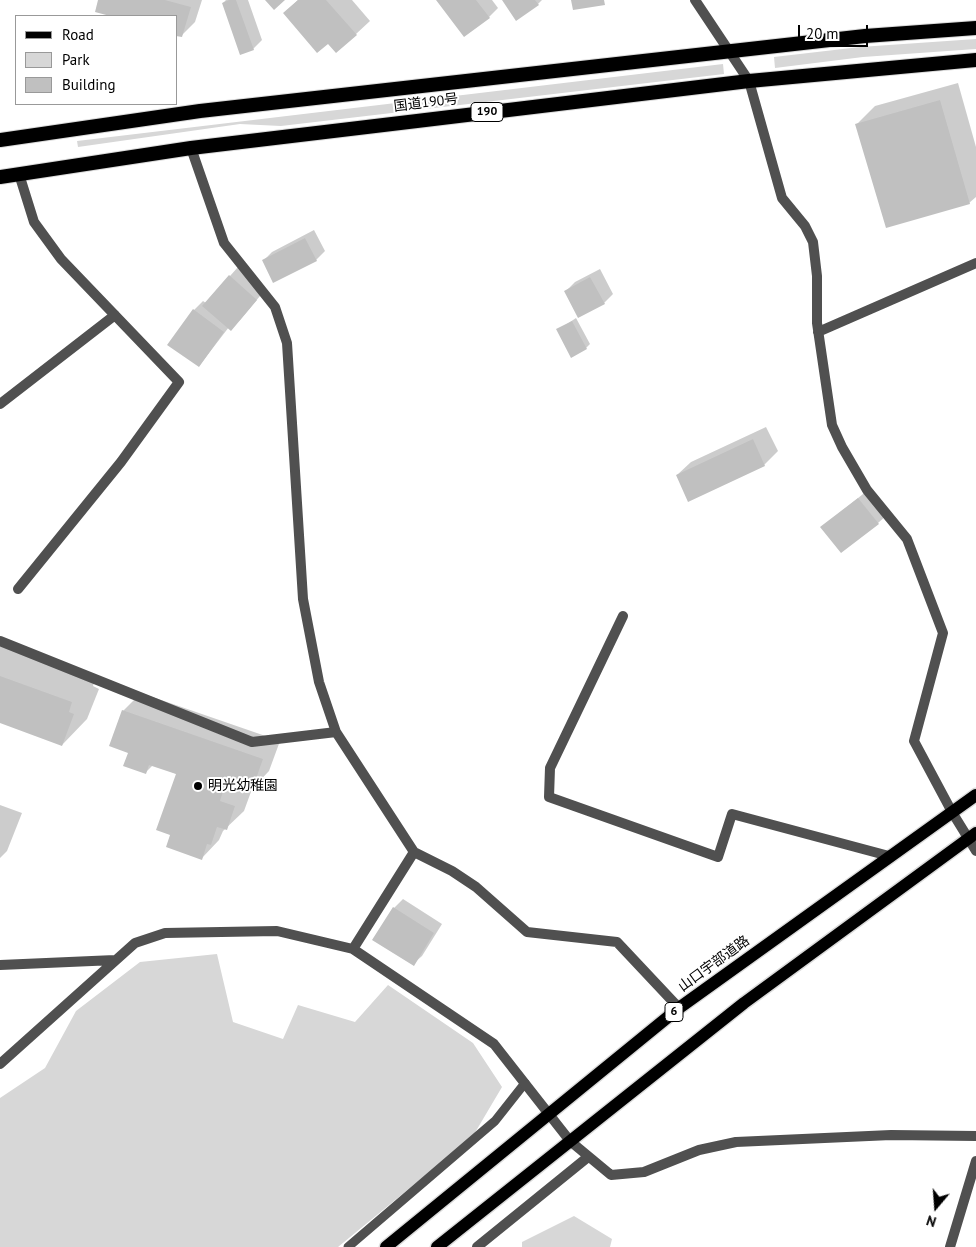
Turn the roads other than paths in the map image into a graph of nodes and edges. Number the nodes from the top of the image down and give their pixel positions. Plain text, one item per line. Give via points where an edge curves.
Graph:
1 (695, 0) edge
2 (976, 28) edge
3 (729, 52) junction
4 (976, 60) edge
5 (749, 81) junction
6 (0, 140) edge
7 (191, 148) junction
8 (19, 174) junction
9 (0, 177) edge
10 (976, 263) edge
11 (115, 315) junction
12 (818, 332) junction
13 (0, 404) edge
14 (18, 589) dead end
15 (623, 616) dead end
16 (0, 641) edge
17 (336, 732) junction
18 (976, 795) edge
19 (952, 812) junction
20 (972, 835) edge
21 (976, 851) edge
22 (414, 852) junction
23 (889, 856) junction
24 (353, 949) junction
25 (115, 960) junction
26 (0, 965) edge
27 (679, 1008) junction
28 (0, 1064) edge
29 (525, 1083) junction
30 (547, 1114) junction
31 (976, 1136) edge
32 (570, 1141) junction
33 (588, 1157) junction
34 (976, 1161) edge
35 (348, 1247) edge
36 (386, 1247) edge
37 (437, 1247) edge
38 (477, 1247) edge
39 (950, 1247) edge

1 - 3 street
2 - 3 highway, 国道190号 via 865,36
3 - 5 street
3 - 6 highway, 国道190号 via 200,111
4 - 5 highway, 国道190号 / 190
5 - 7 highway, 国道190号 / 190
5 - 12 street via 782,198 805,226 813,242
7 - 8 highway, 国道190号 / 190
7 - 17 street via 224,243 275,308 287,343 303,599 319,682
8 - 9 highway, 国道190号 / 190
8 - 11 street via 34,222 60,259
10 - 12 street
11 - 13 street
11 - 14 street via 179,382 122,462
12 - 19 street via 832,425 867,490 907,539 943,633 914,741
15 - 23 street via 550,768 549,797 718,857 732,814
16 - 17 street via 252,742
17 - 22 street
18 - 19 main road, 山口宇部道路 / 6
19 - 20 street
19 - 23 main road, 山口宇部道路 / 6
20 - 21 street
20 - 32 main road via 744,1003
22 - 24 street
22 - 27 street via 476,887 527,932 617,942
23 - 27 main road, 山口宇部道路 / 6
24 - 25 street via 277,931 165,933 135,943
24 - 29 street via 494,1044
25 - 26 street
25 - 28 street
27 - 30 main road, 山口宇部道路 / 6
29 - 30 street
29 - 35 lane via 495,1121
30 - 32 street
30 - 36 main road, 山口宇部道路 / 6
31 - 33 street via 891,1135 736,1142 700,1150 644,1172 611,1175
32 - 33 street
32 - 37 main road
33 - 38 street
34 - 39 street

